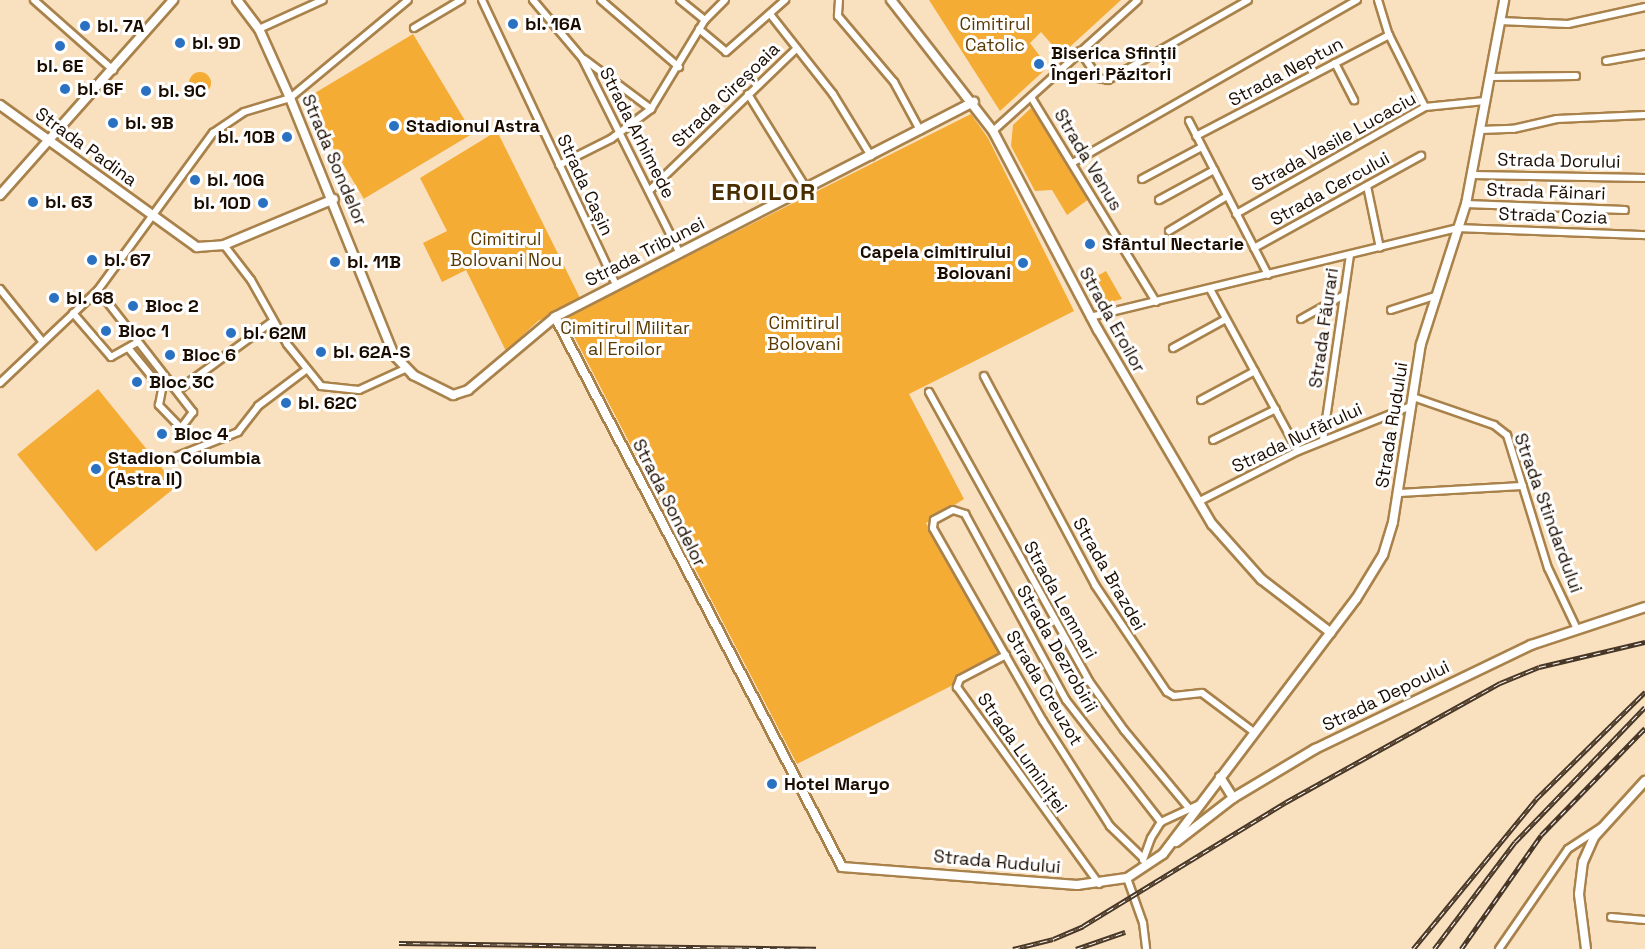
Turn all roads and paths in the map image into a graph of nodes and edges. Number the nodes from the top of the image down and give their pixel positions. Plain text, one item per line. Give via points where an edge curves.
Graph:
1 (34, 0) edge
2 (174, 0) edge
3 (237, 0) edge
4 (323, 0) edge
5 (408, 0) edge
6 (461, 0) edge
7 (482, 0) edge
8 (533, 0) edge
9 (601, 0) edge
10 (680, 0) edge
11 (725, 0) edge
12 (785, 0) edge
13 (839, 0) edge
14 (891, 0) edge
15 (1138, 0) edge
16 (1248, 0) edge
17 (1357, 0) edge
18 (1378, 0) edge
19 (1504, 0) edge
20 (1645, 7) edge
21 (770, 14) junction
22 (705, 20) junction
23 (1500, 21) junction
24 (414, 28) dead end
25 (259, 29) junction
26 (699, 30) junction
27 (1389, 35) junction
28 (797, 48) junction
29 (1080, 51) junction
30 (1645, 54) edge
31 (582, 58) junction
32 (1606, 61) dead end
33 (1335, 63) junction
34 (679, 67) junction
35 (113, 71) junction
36 (1576, 76) dead end
37 (1489, 77) junction
38 (748, 94) junction
39 (1032, 97) junction
40 (290, 98) junction
41 (1353, 99) dead end
42 (1485, 101) junction
43 (974, 102) junction
44 (0, 105) edge
45 (1425, 107) junction
46 (651, 109) junction
47 (1645, 115) edge
48 (1189, 121) dead end
49 (920, 130) junction
50 (1480, 130) junction
51 (993, 131) junction
52 (622, 133) junction
53 (1196, 136) junction
54 (51, 140) junction
55 (1202, 147) junction
56 (871, 156) junction
57 (1421, 156) dead end
58 (1074, 162) junction
59 (559, 165) junction
60 (1214, 170) junction
61 (1472, 175) junction
62 (1645, 178) edge
63 (1142, 179) dead end
64 (1367, 186) junction
65 (806, 188) junction
66 (650, 190) junction
67 (0, 195) edge
68 (1227, 196) junction
69 (334, 199) junction
70 (1159, 200) dead end
71 (1466, 204) junction
72 (1625, 210) dead end
73 (1236, 214) junction
74 (152, 216) junction
75 (1459, 228) junction
76 (1169, 231) dead end
77 (1645, 235) edge
78 (224, 245) junction
79 (1254, 248) junction
80 (1380, 248) junction
81 (680, 254) junction
82 (1350, 255) junction
83 (1268, 275) junction
84 (616, 285) junction
85 (0, 289) edge
86 (1210, 289) junction
87 (98, 290) junction
88 (1344, 295) junction
89 (1435, 296) junction
90 (1156, 302) junction
91 (1391, 310) dead end
92 (73, 313) junction
93 (555, 317) junction
94 (1090, 317) junction
95 (1301, 319) dead end
96 (1226, 320) junction
97 (273, 321) junction
98 (42, 341) junction
99 (138, 342) junction
100 (1173, 348) dead end
101 (129, 349) junction
102 (405, 369) junction
103 (306, 370) junction
104 (1255, 371) junction
105 (984, 376) dead end
106 (0, 383) edge
107 (175, 388) junction
108 (929, 392) dead end
109 (163, 394) junction
110 (1201, 400) dead end
111 (1412, 401) junction
112 (1276, 409) junction
113 (1214, 440) dead end
114 (1323, 440) junction
115 (1298, 451) junction
116 (175, 457) dead end
117 (1523, 486) junction
118 (1398, 493) junction
119 (1198, 502) junction
120 (933, 524) joint
121 (1645, 606) edge
122 (1576, 627) junction
123 (1331, 633) junction
124 (1006, 655) junction
125 (1254, 732) junction
126 (1220, 777) junction
127 (1645, 781) edge
128 (1233, 798) junction
129 (1200, 804) junction
130 (1188, 807) junction
131 (1161, 822) junction
132 (1604, 825) junction
133 (1163, 854) junction
134 (1143, 858) junction
135 (842, 867) joint
136 (1146, 868) junction
137 (1127, 878) junction
138 (1099, 885) junction
139 (1611, 917) dead end
140 (1645, 920) edge
141 (1146, 949) edge
142 (1499, 949) edge
143 (1586, 949) edge

1 - 35 street
2 - 35 street
3 - 25 street, Strada Sondelor
4 - 25 street
5 - 40 street
6 - 24 street
7 - 59 street, Strada Cașin
8 - 31 street, Strada Arhimede
9 - 34 street
10 - 22 street
11 - 22 street
12 - 21 street
13 - 49 street via 838,16 894,82
14 - 43 street, Strada Eroilor
15 - 29 street
16 - 29 street via 1108,80 1098,78
17 - 58 street
18 - 27 street
19 - 23 street, Strada Rudului
20 - 23 street via 1568,24
21 - 26 street via 726,52
21 - 28 street
22 - 26 street
23 - 37 street, Strada Rudului
25 - 40 street, Strada Sondelor
26 - 34 street
27 - 33 street, Strada Neptun
27 - 45 street
28 - 38 street, Strada Cireșoaia
28 - 56 street via 833,94
29 - 39 street
30 - 32 street
31 - 46 street, Strada Arhimede
31 - 52 street, Strada Arhimede
33 - 41 street
33 - 53 street, Strada Neptun
34 - 46 street
35 - 54 street
36 - 37 street
37 - 42 street, Strada Rudului
38 - 65 street
38 - 66 street, Strada Cireșoaia
39 - 51 street
39 - 58 street, Strada Venus
40 - 69 street, Strada Sondelor
40 - 74 street via 244,112 213,133
42 - 45 street, Strada Vasile Lucaciu
42 - 50 street, Strada Rudului
43 - 49 street, Strada Tribunei
43 - 51 street, Strada Eroilor
44 - 54 street, Strada Padina
45 - 73 street, Strada Vasile Lucaciu
46 - 52 street
47 - 50 street via 1557,119 1513,129
48 - 53 street
49 - 56 street, Strada Tribunei
50 - 61 street, Strada Rudului
51 - 94 street, Strada Eroilor
52 - 59 street
52 - 66 street, Strada Arhimede
53 - 55 street
54 - 67 street
54 - 74 street, Strada Padina
55 - 60 street
55 - 63 street
56 - 65 street, Strada Tribunei
57 - 64 street, Strada Cercului
58 - 90 street, Strada Venus
59 - 84 street, Strada Cașin
60 - 68 street
60 - 70 street
61 - 62 street, Strada Dorului
61 - 71 street, Strada Rudului
64 - 79 street, Strada Cercului
64 - 80 street
65 - 81 street, Strada Tribunei
66 - 81 street, Strada Arhimede
68 - 73 street
68 - 76 street
69 - 78 street
69 - 102 street, Strada Sondelor via 383,330
71 - 72 street, Strada Făinari
71 - 75 street, Strada Rudului
73 - 79 street
74 - 78 street, Strada Padina via 197,247
74 - 87 street
75 - 77 street, Strada Cozia
75 - 80 street, Strada Cozia
75 - 89 street, Strada Rudului
78 - 97 street via 251,280
79 - 83 street
80 - 82 street, Strada Cozia
81 - 84 street, Strada Tribunei
82 - 83 street, Strada Cozia
82 - 88 street, Strada Făurari
83 - 86 street, Strada Cozia
84 - 93 street, Strada Tribunei
85 - 98 street
86 - 90 street, Strada Cozia
86 - 96 street
87 - 92 street
87 - 99 street
88 - 95 street
88 - 114 street, Strada Făurari
89 - 91 street
89 - 111 street, Strada Rudului via 1421,344
90 - 94 street, Strada Cozia
92 - 98 street
92 - 101 street via 107,355 115,357
93 - 102 street, Strada Sondelor via 462,393 445,393
93 - 135 street, Strada Sondelor
94 - 119 street, Strada Eroilor
96 - 100 street
96 - 104 street
97 - 103 street
97 - 107 street
98 - 106 street
99 - 101 street
99 - 107 street
101 - 109 street
102 - 103 street via 359,390 346,391 321,386
103 - 116 street via 258,406 238,432
104 - 110 street
104 - 112 street
105 - 125 street, Strada Brazdei via 1095,585 1167,692 1174,696 1202,693
107 - 109 street
107 - 109 street via 193,412 181,428 159,405
108 - 130 street, Strada Lemnari via 1089,681
111 - 114 street, Strada Nufărului
111 - 117 street, Strada Stindardului via 1502,429 1511,444
111 - 118 street, Strada Rudului
112 - 113 street
112 - 115 street
114 - 115 street, Strada Nufărului
115 - 119 street, Strada Nufărului
117 - 118 street
117 - 122 street, Strada Stindardului via 1548,568
118 - 123 street, Strada Rudului via 1383,555
119 - 123 street, Strada Eroilor via 1241,559 1303,614
120 - 124 street, Strada Creuzot
120 - 131 street, Strada Dezrobirii via 953,510 965,514 1066,700
121 - 122 street, Strada Depoului
122 - 128 street, Strada Depoului via 1398,708 1297,759
123 - 125 street, Strada Rudului
124 - 134 street, Strada Creuzot via 1106,819
124 - 138 street, Strada Luminiței via 960,679 957,687
125 - 126 street, Strada Rudului
126 - 128 street
126 - 129 street, Strada Rudului
127 - 132 street
128 - 133 street, Strada Depoului
129 - 130 street
129 - 133 street, Strada Rudului
130 - 131 street
131 - 134 street
132 - 142 street via 1568,849
132 - 143 street via 1587,850 1579,894
133 - 136 street, Strada Rudului
134 - 136 street
135 - 138 street, Strada Rudului
136 - 137 street, Strada Rudului
137 - 138 street, Strada Rudului
137 - 141 street via 1140,912
139 - 140 street

